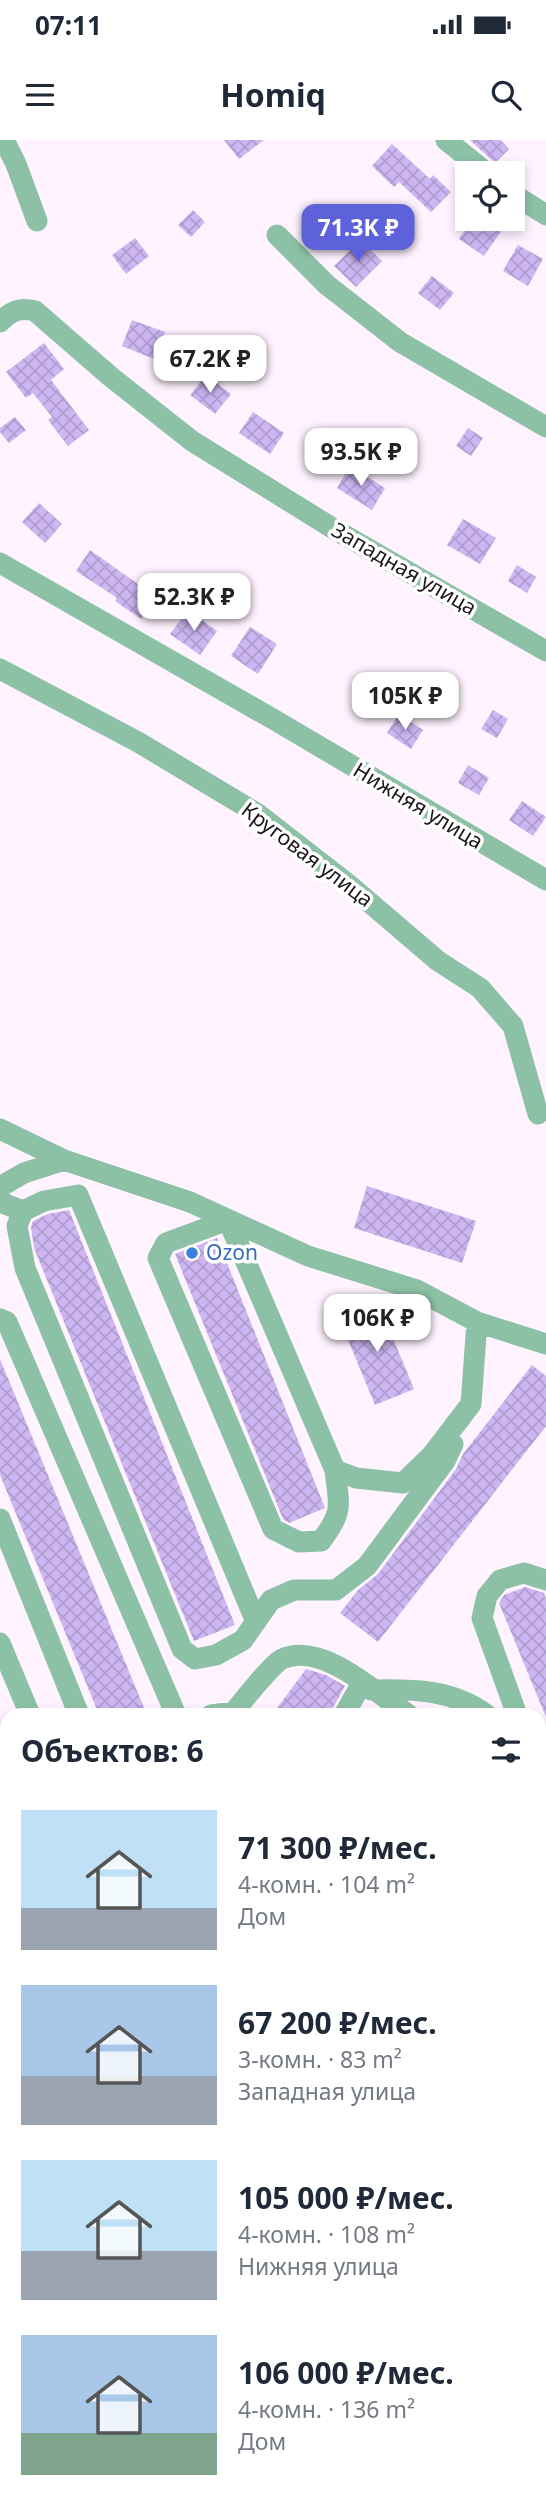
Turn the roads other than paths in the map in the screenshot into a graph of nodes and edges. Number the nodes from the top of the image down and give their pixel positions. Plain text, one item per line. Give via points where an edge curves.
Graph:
1 (4, 140) edge
2 (446, 140) edge
3 (472, 161) edge
4 (525, 202) edge
5 (546, 215) edge
6 (37, 221) dead end
7 (277, 234) dead end
8 (0, 322) edge
9 (546, 427) edge
10 (0, 563) edge
11 (546, 651) edge
12 (0, 668) edge
13 (546, 880) edge
14 (538, 1114) dead end
15 (0, 1129) edge
16 (64, 1160) junction
17 (2, 1186) edge
18 (23, 1211) junction
19 (228, 1220) junction
20 (0, 1319) edge
21 (477, 1322) junction
22 (545, 1345) edge
23 (471, 1404) junction
24 (335, 1470) junction
25 (0, 1519) edge
26 (546, 1580) edge
27 (256, 1622) junction
28 (0, 1643) edge
29 (367, 1686) junction
30 (27, 1708) edge
31 (76, 1708) edge
32 (173, 1708) edge
33 (238, 1708) edge
34 (350, 1708) edge
35 (399, 1708) edge
36 (478, 1708) edge
37 (514, 1708) edge

1 - 6 street
2 - 3 street
4 - 5 street
7 - 9 street via 327,285 400,341
8 - 11 street, Западная улица via 23,308 35,311 192,441
10 - 13 street, Нижняя улица
12 - 14 street, Круговая улица via 138,742 258,814 438,961 480,988 513,1026
15 - 16 street
16 - 17 street
16 - 19 street via 190,1202
17 - 18 street via 5,1204
18 - 27 street via 44,1201 78,1195
18 - 27 street via 17,1226 25,1268 182,1648 195,1659 216,1655 243,1640
19 - 21 street via 308,1256 417,1290
19 - 24 street
19 - 24 street via 166,1243 158,1258 273,1529 299,1542 321,1541 338,1519
20 - 32 street via 7,1322
21 - 22 street
21 - 23 street
23 - 24 street via 432,1455 403,1482 356,1478
23 - 27 street via 445,1461 367,1566 336,1590 294,1590 271,1600
25 - 31 street
26 - 37 street via 524,1573 500,1580 487,1596 482,1618
28 - 30 street
29 - 33 street via 337,1663 301,1654 279,1660
29 - 34 street
29 - 35 street
29 - 36 street via 416,1689 451,1696

